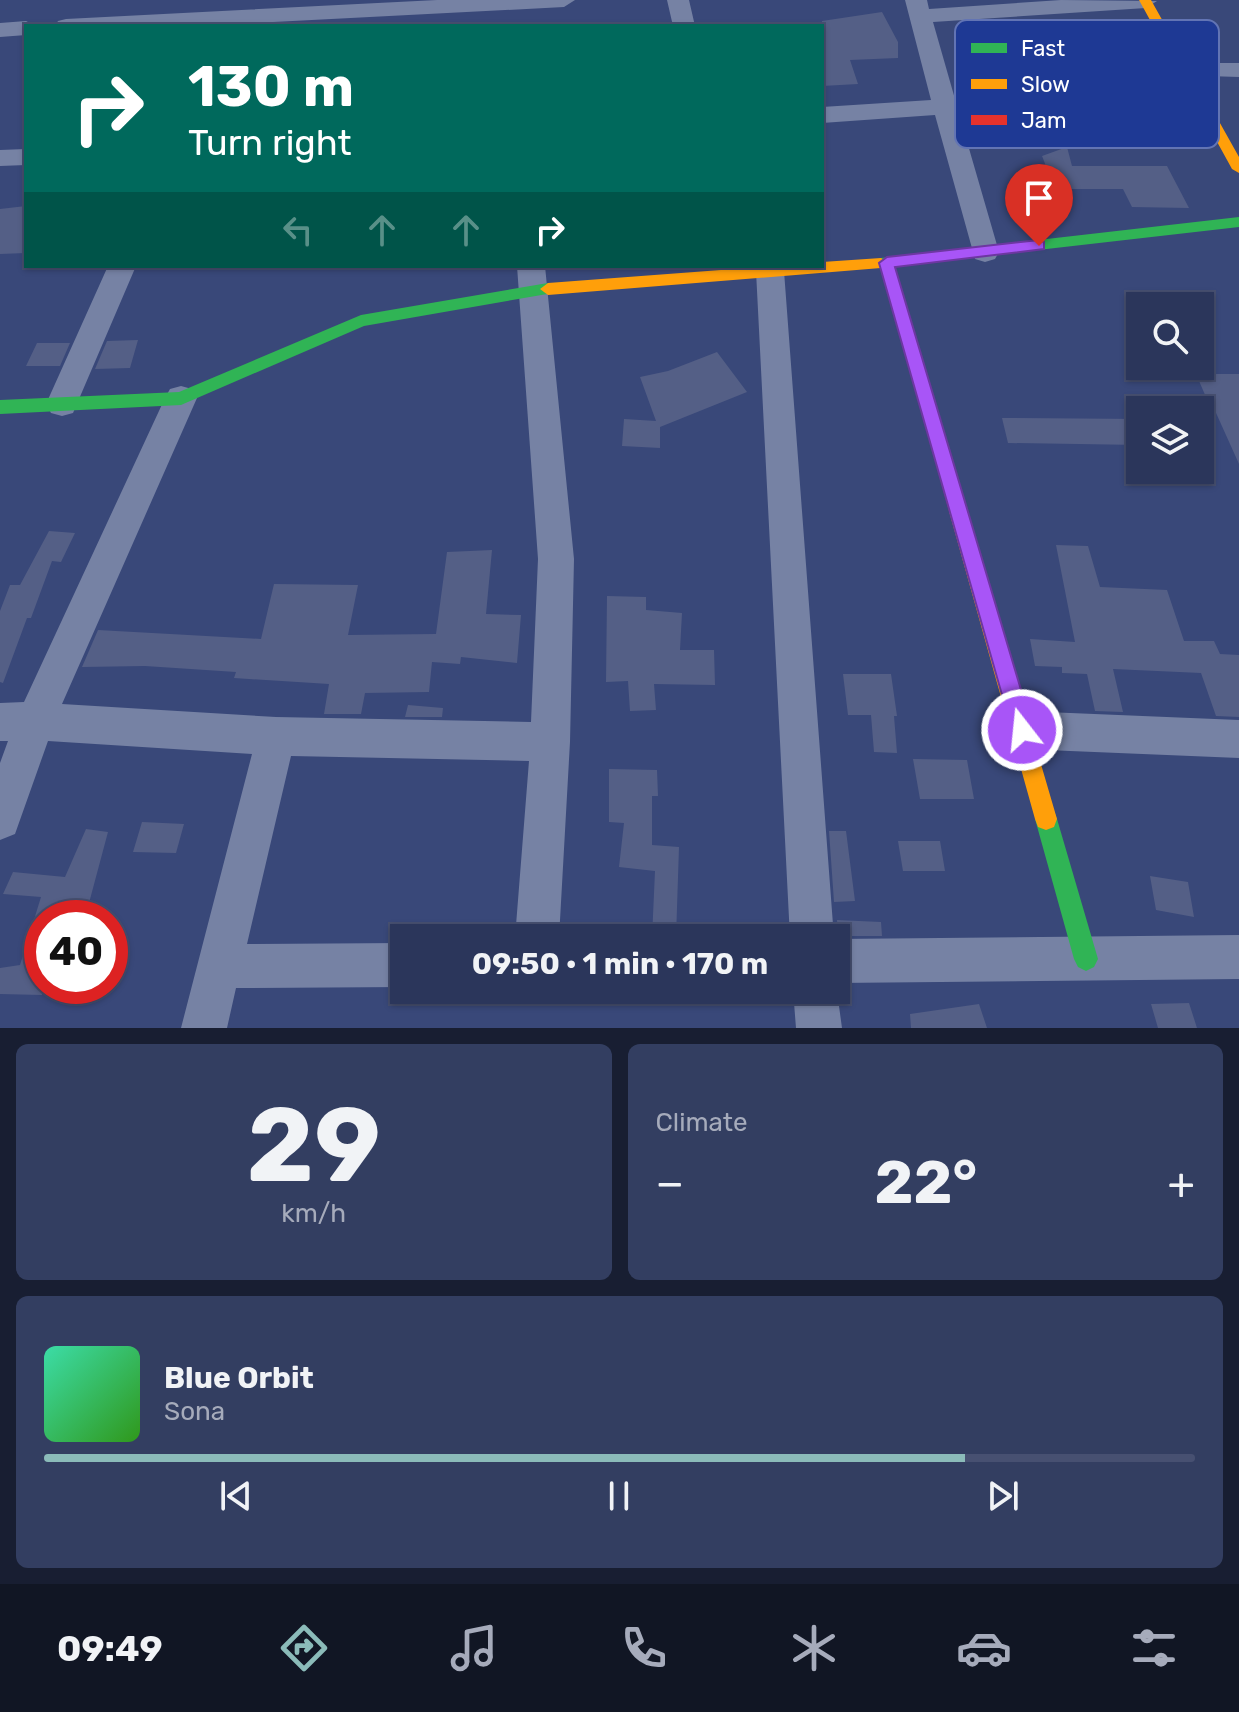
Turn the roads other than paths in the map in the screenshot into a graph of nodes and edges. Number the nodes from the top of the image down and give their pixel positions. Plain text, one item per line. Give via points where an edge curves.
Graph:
1 (564, 0) edge
2 (678, 0) edge
3 (1145, 1) edge
4 (918, 8) edge
5 (510, 10) edge
6 (208, 15) edge
7 (352, 18) edge
8 (1155, 20) edge
9 (92, 24) edge
10 (684, 24) edge
11 (24, 28) edge
12 (0, 30) edge
13 (1239, 70) edge
14 (1219, 74) edge
15 (955, 107) edge
16 (944, 108) junction
17 (824, 115) edge
18 (1219, 134) edge
19 (955, 147) edge
20 (955, 148) edge
21 (24, 157) edge
22 (0, 158) edge
23 (1239, 169) edge
24 (1239, 222) edge
25 (985, 252) junction
26 (887, 263) junction
27 (824, 267) edge
28 (121, 268) edge
29 (814, 268) edge
30 (770, 271) junction
31 (532, 278) edge
32 (181, 398) junction
33 (62, 404) junction
34 (0, 407) edge
35 (18, 722) edge
36 (1022, 730) junction
37 (276, 736) junction
38 (1239, 739) edge
39 (550, 742) junction
40 (0, 819) edge
41 (538, 924) edge
42 (811, 924) edge
43 (1239, 957) edge
44 (1086, 959) junction
45 (850, 961) edge
46 (390, 965) edge
47 (218, 966) junction
48 (817, 1004) edge
49 (204, 1028) edge
50 (819, 1028) edge

1 - 5 street
2 - 10 street
3 - 4 street
3 - 8 street
4 - 16 street
5 - 7 street
6 - 7 street
6 - 9 street
11 - 12 street
13 - 14 street
15 - 16 street
16 - 17 street
16 - 19 street
18 - 23 street
20 - 25 street
21 - 22 street
24 - 25 street
25 - 26 street
26 - 27 street
26 - 36 street
28 - 33 street
29 - 30 street
30 - 31 street
30 - 42 street
31 - 32 street via 361,321
31 - 39 street via 556,559
32 - 33 street
32 - 35 street
33 - 34 street
35 - 37 street
35 - 40 street
36 - 38 street
36 - 44 street
37 - 39 street
37 - 47 street
39 - 41 street
43 - 44 street
44 - 45 street
46 - 47 street
47 - 49 street
48 - 50 street

